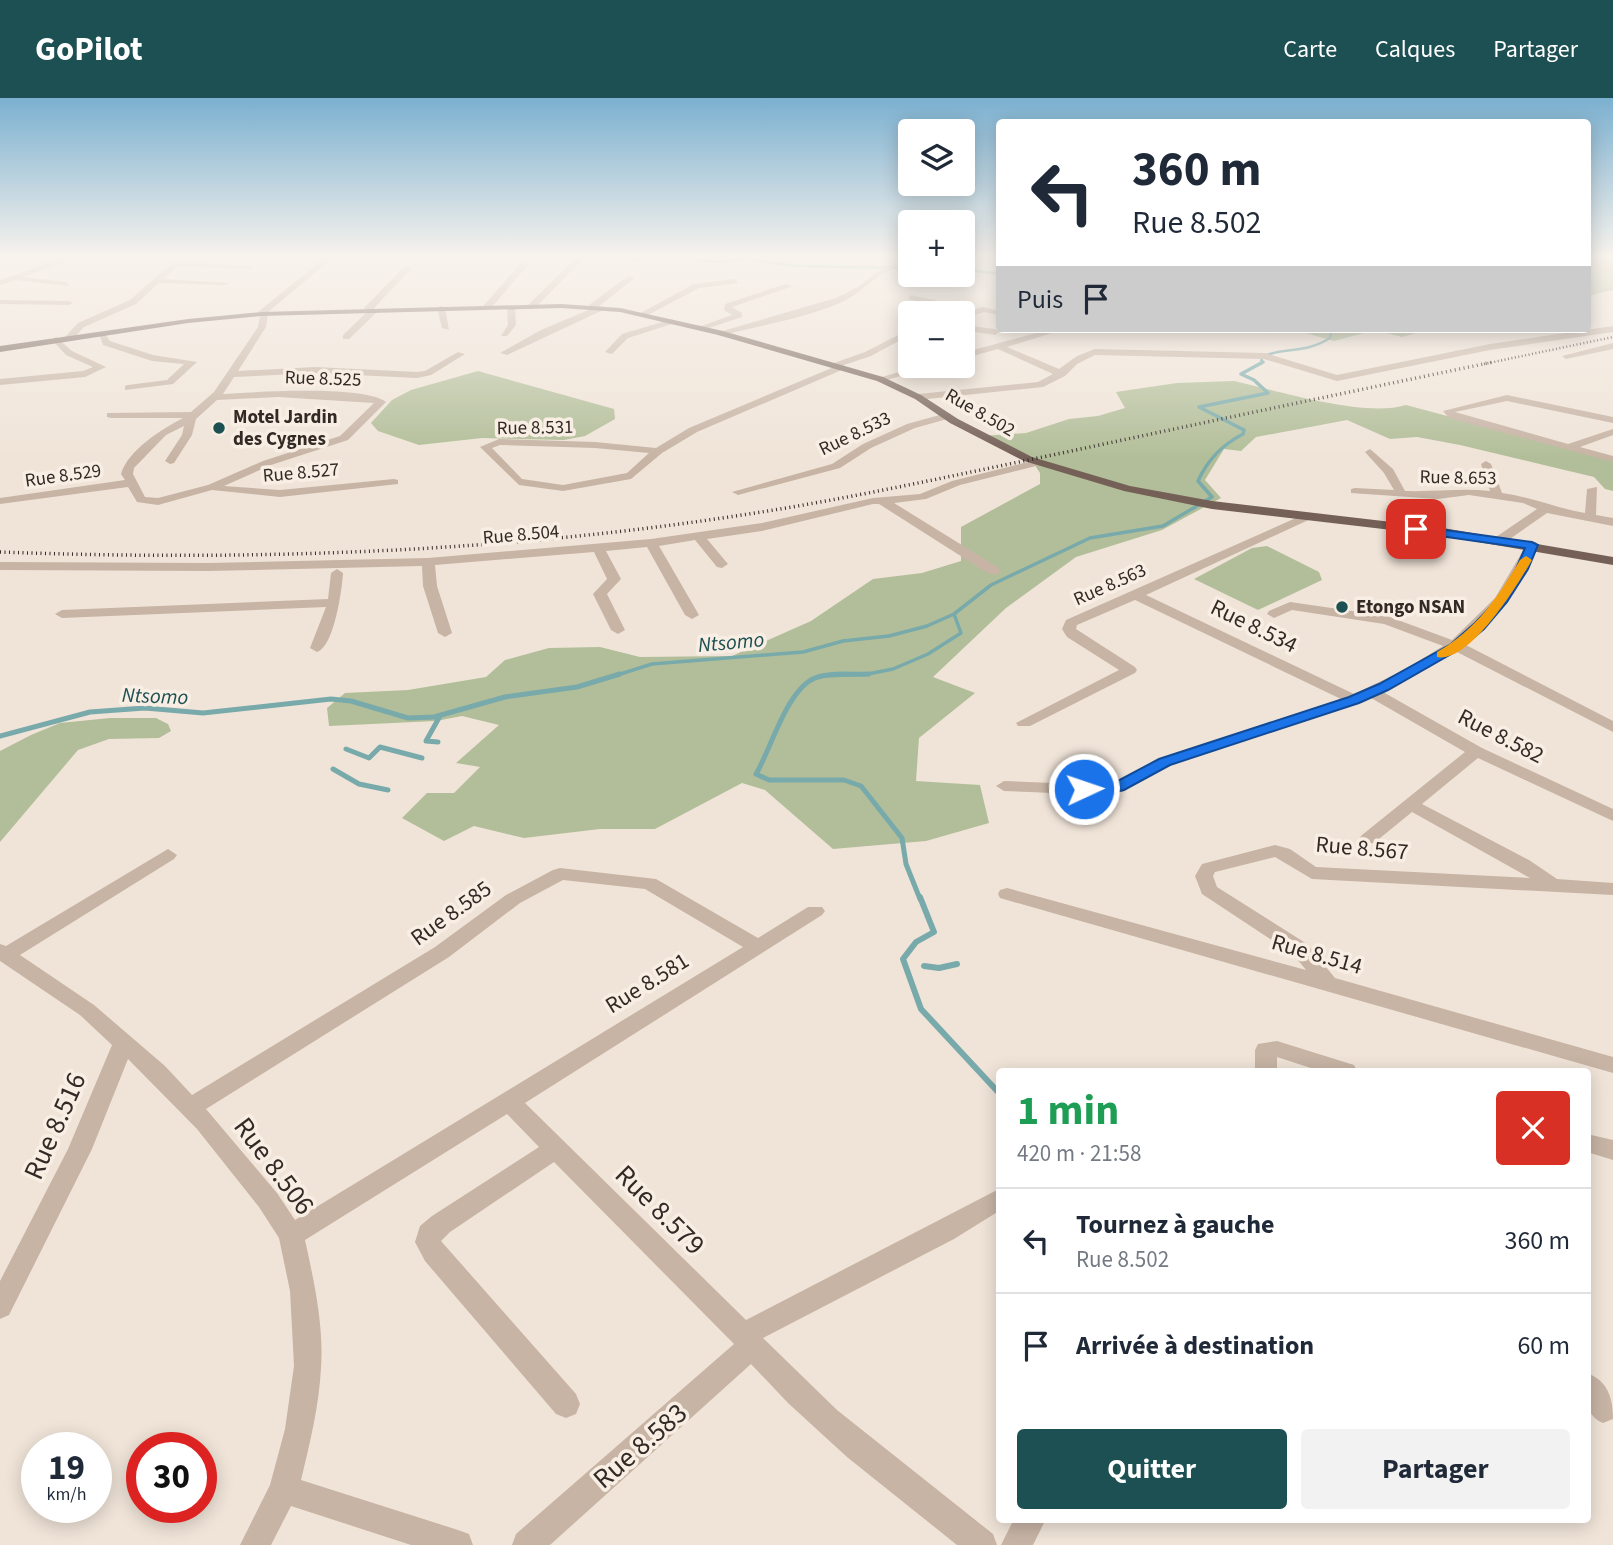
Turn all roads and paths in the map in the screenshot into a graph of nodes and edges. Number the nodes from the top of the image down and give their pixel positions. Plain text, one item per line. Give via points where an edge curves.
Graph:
1 (84, 324) edge
2 (187, 324) edge
3 (262, 324) edge
4 (358, 324) edge
5 (445, 324) edge
6 (512, 324) edge
7 (562, 324) edge
8 (664, 324) edge
9 (682, 324) edge
10 (714, 324) edge
11 (756, 324) edge
12 (446, 328) dead end
13 (701, 328) junction
14 (975, 329) edge
15 (1613, 330) edge
16 (995, 332) dead end
17 (720, 333) junction
18 (1046, 333) edge
19 (103, 334) junction
20 (504, 334) dead end
21 (346, 337) dead end
22 (898, 338) edge
23 (62, 340) junction
24 (998, 346) junction
25 (1613, 346) edge
26 (0, 349) edge
27 (609, 352) dead end
28 (975, 352) edge
29 (504, 353) dead end
30 (461, 354) dead end
31 (1566, 356) dead end
32 (839, 366) junction
33 (231, 374) junction
34 (898, 374) edge
35 (1062, 374) junction
36 (880, 379) junction
37 (0, 382) edge
38 (128, 388) dead end
39 (215, 397) junction
40 (918, 397) junction
41 (111, 415) dead end
42 (192, 416) junction
43 (947, 416) junction
44 (1613, 420) edge
45 (1613, 432) edge
46 (1569, 447) junction
47 (658, 451) junction
48 (1370, 452) dead end
49 (1612, 459) edge
50 (170, 461) dead end
51 (1036, 463) junction
52 (1486, 464) dead end
53 (394, 482) dead end
54 (131, 483) junction
55 (212, 487) junction
56 (1593, 489) dead end
57 (1355, 491) dead end
58 (738, 492) dead end
59 (1401, 493) junction
60 (1497, 495) junction
61 (0, 500) edge
62 (880, 500) junction
63 (1545, 509) junction
64 (1308, 517) junction
65 (1590, 518) junction
66 (1613, 522) edge
67 (699, 537) junction
68 (1500, 540) junction
69 (651, 543) junction
70 (1532, 545) junction
71 (599, 548) junction
72 (1613, 561) edge
73 (428, 562) junction
74 (384, 563) junction
75 (722, 564) dead end
76 (0, 566) edge
77 (994, 571) dead end
78 (337, 573) junction
79 (162, 579) dead end
80 (1134, 594) junction
81 (334, 603) junction
82 (62, 614) dead end
83 (1274, 614) dead end
84 (692, 615) dead end
85 (618, 630) dead end
86 (445, 634) dead end
87 (1456, 646) junction
88 (317, 648) dead end
89 (1371, 692) junction
90 (1354, 700) junction
91 (1024, 723) dead end
92 (1613, 727) edge
93 (1476, 751) junction
94 (1004, 786) dead end
95 (1409, 804) junction
96 (1613, 816) edge
97 (1368, 839) dead end
98 (168, 855) dead end
99 (1551, 884) junction
100 (1613, 889) edge
101 (1007, 894) dead end
102 (815, 911) dead end
103 (757, 946) junction
104 (3, 953) edge
105 (1328, 983) junction
106 (124, 1042) junction
107 (1613, 1065) edge
108 (1266, 1068) edge
109 (1337, 1068) edge
110 (509, 1102) junction
111 (190, 1107) junction
112 (1591, 1144) edge
113 (556, 1148) junction
114 (1613, 1150) edge
115 (996, 1201) edge
116 (292, 1235) junction
117 (0, 1307) edge
118 (748, 1341) junction
119 (1591, 1392) edge
120 (566, 1404) dead end
121 (1603, 1409) dead end
122 (284, 1489) junction
123 (1029, 1523) edge
124 (255, 1545) edge
125 (458, 1545) edge
126 (527, 1545) edge
127 (982, 1545) edge
128 (1016, 1545) edge

1 - 23 street
2 - 19 main road, Rue 8.502
3 - 33 street
4 - 21 street
5 - 12 street
6 - 20 street
7 - 29 street
8 - 27 street via 625,336
9 - 13 main road, Rue 8.502
10 - 13 street
11 - 17 street
13 - 17 main road, Rue 8.502
14 - 16 street
15 - 35 street via 1490,347 1350,376 1328,377 1254,355 1096,352 1084,355
17 - 32 main road, Rue 8.502
18 - 24 street
19 - 23 main road, Rue 8.502
19 - 38 street via 106,343 152,358 192,362 170,382
22 - 32 street, Rue 8.531
23 - 26 main road, Rue 8.502
23 - 37 street via 69,353 101,367 85,374
24 - 28 street
24 - 35 street
25 - 31 street
30 - 33 street via 417,375 315,370
32 - 36 main road, Rue 8.502
32 - 47 street, Rue 8.531 via 730,412
33 - 39 street
34 - 36 street
35 - 40 street via 1025,388
36 - 40 main road, Rue 8.502
39 - 42 street
39 - 55 street, Rue 8.525 via 278,394 381,401 344,438 274,460
40 - 43 main road, Rue 8.502
41 - 42 street
42 - 50 street via 187,435
42 - 54 street via 162,433 133,461 127,474
43 - 51 main road, Rue 8.502
43 - 58 street, Rue 8.533 via 911,426 835,466
44 - 46 street via 1507,398 1448,411
45 - 46 street
46 - 49 street
47 - 47 street, Rue 8.531 via 499,442 485,447 519,482 563,488 631,476
48 - 59 street via 1389,471
51 - 62 street, Rue 8.504 via 956,483 922,497
51 - 64 main road, Rue 8.502 via 1128,489
52 - 60 street
53 - 55 street, Rue 8.527 via 268,494
54 - 55 street, Rue 8.525 via 141,500 148,502
54 - 61 street, Rue 8.529
56 - 65 street
57 - 59 street, Rue 8.653
59 - 60 street, Rue 8.653
60 - 63 street, Rue 8.653
62 - 67 street, Rue 8.504
62 - 77 street
63 - 65 street, Rue 8.653
63 - 68 street
64 - 68 main road, Rue 8.502
64 - 80 street, Rue 8.563
65 - 66 street, Rue 8.653
67 - 69 street, Rue 8.504
67 - 75 street
68 - 70 main road, Rue 8.502
69 - 71 street, Rue 8.504
69 - 84 street
70 - 72 main road, Rue 8.502
70 - 87 street via 1501,602
71 - 73 street, Rue 8.504
71 - 85 street via 614,579 600,594
73 - 74 street, Rue 8.504
73 - 86 street via 430,586
74 - 76 street, Rue 8.504
74 - 78 street
78 - 79 street
78 - 81 street
80 - 90 street, Rue 8.534
80 - 91 street, Rue 8.563 via 1071,623 1069,629 1130,670
81 - 82 street
81 - 88 street
83 - 87 street via 1290,606 1379,618
87 - 89 street
87 - 92 street
89 - 90 street
89 - 93 street, Rue 8.582
90 - 94 street via 1164,762 1118,787
93 - 95 street
93 - 96 street, Rue 8.582
95 - 97 street
95 - 99 street via 1523,864
98 - 104 street
99 - 100 street, Rue 8.567
99 - 105 street, Rue 8.567 via 1312,873 1275,851 1208,868 1204,876 1209,890 1300,949
101 - 105 street, Rue 8.514
102 - 103 street, Rue 8.581
103 - 110 street, Rue 8.581
103 - 111 street, Rue 8.585 via 649,883 560,874 513,899 442,952
104 - 106 street, Rue 8.506 via 88,1010
105 - 107 street, Rue 8.514
106 - 111 street, Rue 8.506
106 - 117 street, Rue 8.516 via 80,1149
108 - 109 street via 1266,1050 1277,1049
110 - 113 street, Rue 8.579
110 - 116 street
111 - 116 street, Rue 8.506
112 - 114 street
113 - 118 street, Rue 8.579
113 - 120 street via 441,1224 429,1234 428,1242
115 - 118 street
116 - 122 street, Rue 8.506 via 303,1291 308,1366
118 - 126 street, Rue 8.583
118 - 127 street, Rue 8.579 via 872,1460
119 - 121 street
122 - 124 street, Rue 8.506
122 - 125 street
123 - 128 street

